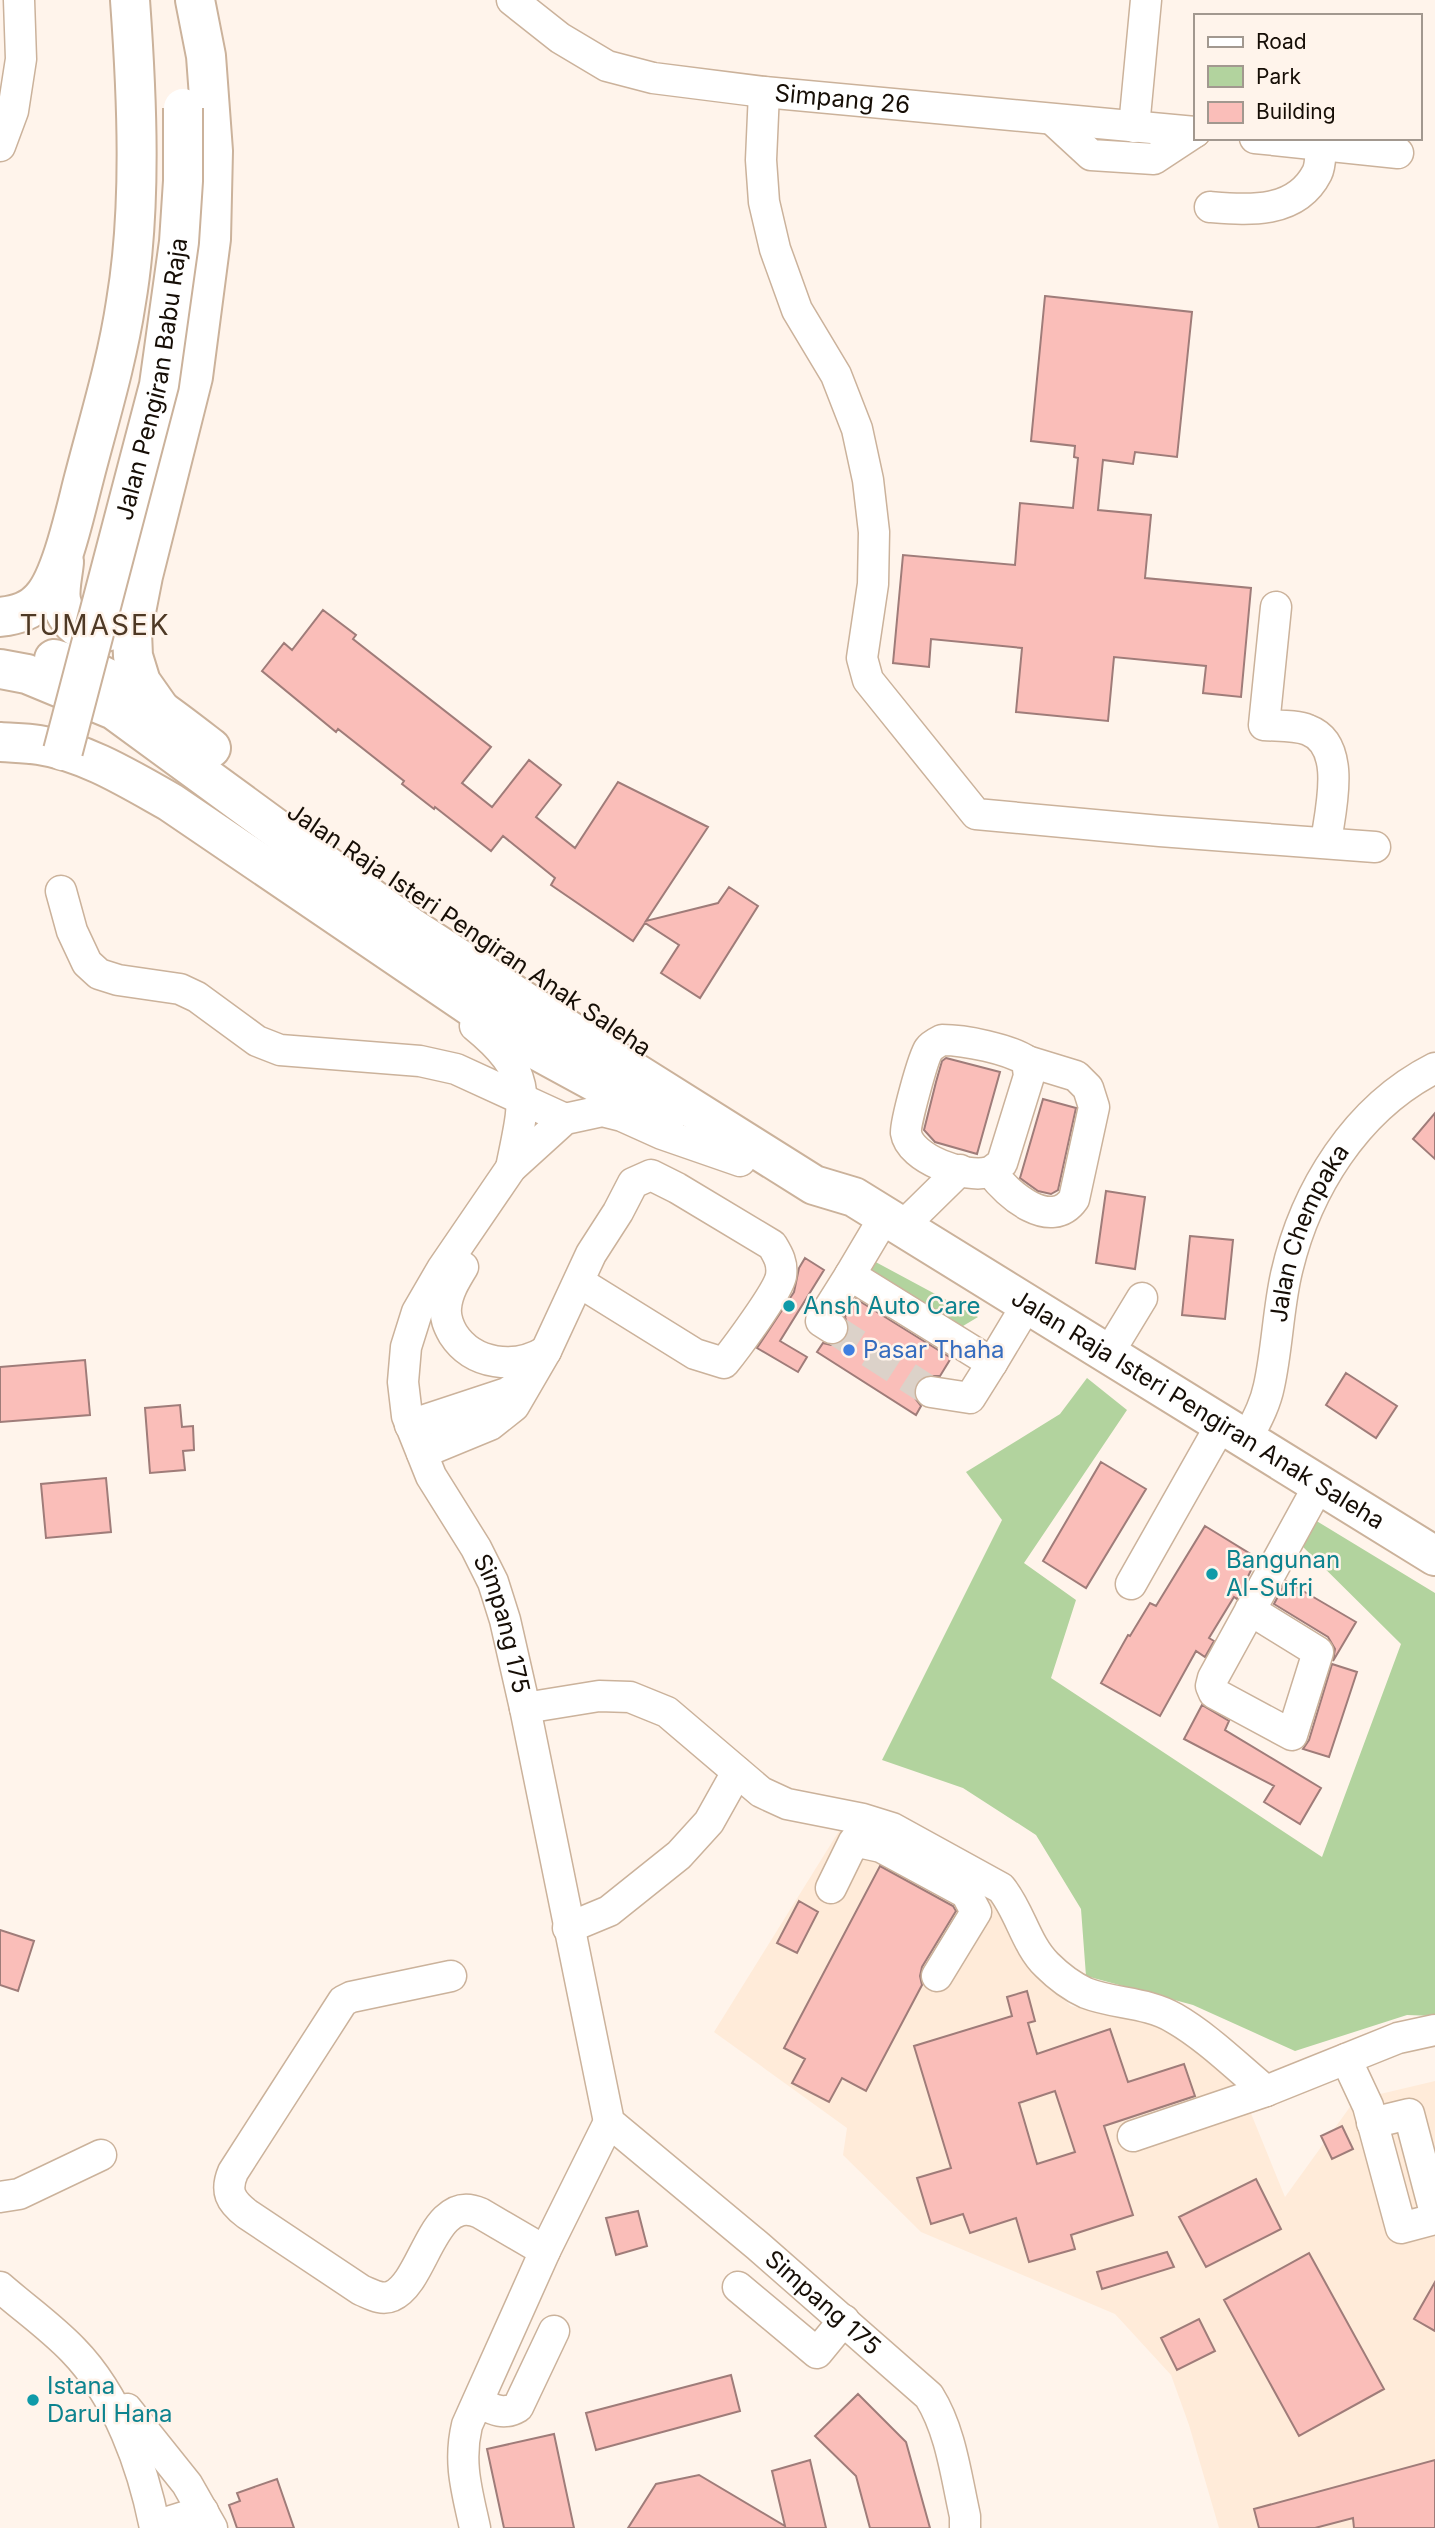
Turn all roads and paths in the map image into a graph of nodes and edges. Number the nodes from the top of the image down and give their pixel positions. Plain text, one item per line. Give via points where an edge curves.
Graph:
1 (19, 0) edge
2 (130, 0) edge
3 (152, 0) edge
4 (174, 0) edge
5 (195, 0) edge
6 (512, 0) edge
7 (1146, 0) edge
8 (764, 92) junction
9 (172, 106) junction
10 (1053, 120) junction
11 (1134, 127) junction
12 (1194, 132) edge
13 (1194, 133) edge
14 (1272, 140) edge
15 (0, 146) edge
16 (1321, 146) junction
17 (1398, 153) dead end
18 (1210, 207) dead end
19 (67, 542) junction
20 (142, 576) junction
21 (1276, 607) dead end
22 (0, 617) edge
23 (0, 644) edge
24 (0, 670) edge
25 (161, 710) junction
26 (0, 742) edge
27 (51, 748) junction
28 (1326, 842) junction
29 (1376, 846) dead end
30 (61, 891) dead end
31 (402, 960) junction
32 (1027, 1061) junction
33 (1435, 1068) edge
34 (523, 1101) junction
35 (565, 1119) junction
36 (740, 1161) junction
37 (960, 1170) junction
38 (508, 1172) junction
39 (991, 1172) junction
40 (807, 1181) junction
41 (880, 1213) junction
42 (850, 1275) junction
43 (579, 1282) junction
44 (1142, 1298) dead end
45 (1028, 1303) junction
46 (832, 1328) dead end
47 (546, 1351) junction
48 (1108, 1354) junction
49 (992, 1363) junction
50 (531, 1377) junction
51 (931, 1392) tunnel mouth
52 (410, 1425) junction
53 (1233, 1433) junction
54 (422, 1454) junction
55 (1319, 1485) junction
56 (1435, 1556) edge
57 (1131, 1584) dead end
58 (1250, 1610) dead end
59 (525, 1708) junction
60 (737, 1772) junction
61 (875, 1834) junction
62 (972, 1883) junction
63 (831, 1888) dead end
64 (568, 1928) junction
65 (451, 1976) dead end
66 (937, 1976) dead end
67 (1435, 2030) edge
68 (1346, 2059) junction
69 (1266, 2091) junction
70 (609, 2122) junction
71 (1372, 2123) junction
72 (1133, 2136) dead end
73 (101, 2155) dead end
74 (0, 2197) edge
75 (1435, 2213) edge
76 (1435, 2219) edge
77 (545, 2251) junction
78 (0, 2287) edge
79 (738, 2287) dead end
80 (844, 2320) junction
81 (554, 2331) dead end
82 (97, 2382) junction
83 (478, 2402) junction
84 (207, 2520) edge
85 (155, 2527) edge
86 (475, 2528) edge
87 (965, 2528) edge

1 - 15 street via 22,59 13,111
2 - 19 main road via 136,123 127,301
3 - 9 main road, Jalan Pengiran Babu Raja
4 - 9 main road, Jalan Pengiran Babu Raja
5 - 20 main road via 206,56 212,138 211,239 192,377
6 - 8 street, Simpang 26 via 607,66 653,78
7 - 11 street
8 - 10 street, Simpang 26
8 - 28 street via 761,160 764,202 775,249 797,310 836,375 857,429 868,480 873,584 862,658 868,680 976,814
9 - 27 main road, Jalan Pengiran Babu Raja, bridge via 183,181 159,385
10 - 11 street, Simpang 26
10 - 13 street via 1091,155 1154,159
11 - 12 street, Simpang 26
14 - 16 street
16 - 17 street
16 - 18 street via 1318,171 1304,190 1286,203 1248,210
19 - 20 main road via 60,596 65,616 83,631 100,635 124,622
19 - 22 main road via 43,597 28,610
20 - 25 main road via 132,632 133,656 141,682
21 - 28 street via 1264,725 1309,730 1324,742 1333,761 1334,782
23 - 25 main road, Jalan Raja Isteri Pengiran Anak Saleha via 100,675
24 - 40 main road, Jalan Raja Isteri Pengiran Anak Saleha via 27,674 114,710 412,928
25 - 41 main road, Jalan Raja Isteri Pengiran Anak Saleha via 422,904 825,1165
26 - 27 main road
27 - 31 main road via 116,772 170,802
28 - 29 street
30 - 34 street via 72,931 87,963 99,974 180,989 257,1041 280,1050 420,1061 456,1069
31 - 34 street, Simpang 175 via 498,1044 520,1081
31 - 36 main road via 529,1046
32 - 37 street via 957,1040 942,1040 929,1049 906,1134 914,1151
32 - 39 street via 1028,1076 1007,1148 1002,1163
32 - 39 street via 1076,1076 1088,1088 1094,1107 1074,1199 1066,1210 1041,1210 1020,1201
33 - 53 street, Jalan Chempaka via 1379,1106 1338,1153 1306,1212 1286,1275 1262,1409
34 - 35 street
34 - 38 street, Simpang 175
35 - 36 street via 602,1111
35 - 38 street, Simpang 175
36 - 40 main road via 771,1176
37 - 39 street
37 - 41 street
38 - 47 street via 449,1292 447,1324 461,1346 491,1362 520,1360
38 - 52 street, Simpang 175 via 417,1312 406,1347 403,1382
40 - 41 main road, Jalan Raja Isteri Pengiran Anak Saleha
41 - 42 street
41 - 45 main road, Jalan Raja Isteri Pengiran Anak Saleha
42 - 46 street via 821,1321
42 - 49 street
43 - 43 street via 695,1354 723,1363 743,1340 781,1278 781,1261 772,1245 651,1175 633,1183
43 - 47 street
44 - 48 street
45 - 48 main road, Jalan Raja Isteri Pengiran Anak Saleha
45 - 49 street
47 - 50 street
48 - 53 main road, Jalan Raja Isteri Pengiran Anak Saleha
49 - 51 street via 970,1398
50 - 52 street via 508,1393
50 - 54 street via 514,1405 490,1425
52 - 54 street, Simpang 175
53 - 55 main road, Jalan Raja Isteri Pengiran Anak Saleha
53 - 57 street, Jalan Chempaka
54 - 59 street, Simpang 175 via 493,1581
55 - 56 main road, Jalan Raja Isteri Pengiran Anak Saleha
55 - 58 street
59 - 60 street via 599,1696 630,1697 667,1712
59 - 64 street, Simpang 175
60 - 61 street via 761,1792 787,1804
60 - 64 street via 709,1822 679,1855 609,1911
61 - 62 street
61 - 63 street via 854,1842
62 - 66 street via 976,1912
62 - 69 street via 1001,1888 1045,1964 1066,1980 1086,1993 1173,2017
64 - 70 street, Simpang 175
65 - 77 street via 343,2001 233,2172 229,2195 247,2214 377,2298 393,2296 405,2284 446,2219 456,2211 469,2208
67 - 68 street via 1398,2038
68 - 69 street
68 - 71 street
69 - 72 street
70 - 77 street
70 - 80 street, Simpang 175
71 - 75 street via 1409,2114
71 - 76 street via 1401,2228
73 - 74 street via 19,2194
77 - 83 street
78 - 82 street via 74,2351
79 - 80 street via 817,2353
80 - 87 street, Simpang 175 via 915,2382 939,2412
81 - 83 street via 518,2407 503,2413
82 - 84 street via 125,2407 187,2484
82 - 85 street via 134,2451
83 - 86 street via 462,2446
84 - 85 street

